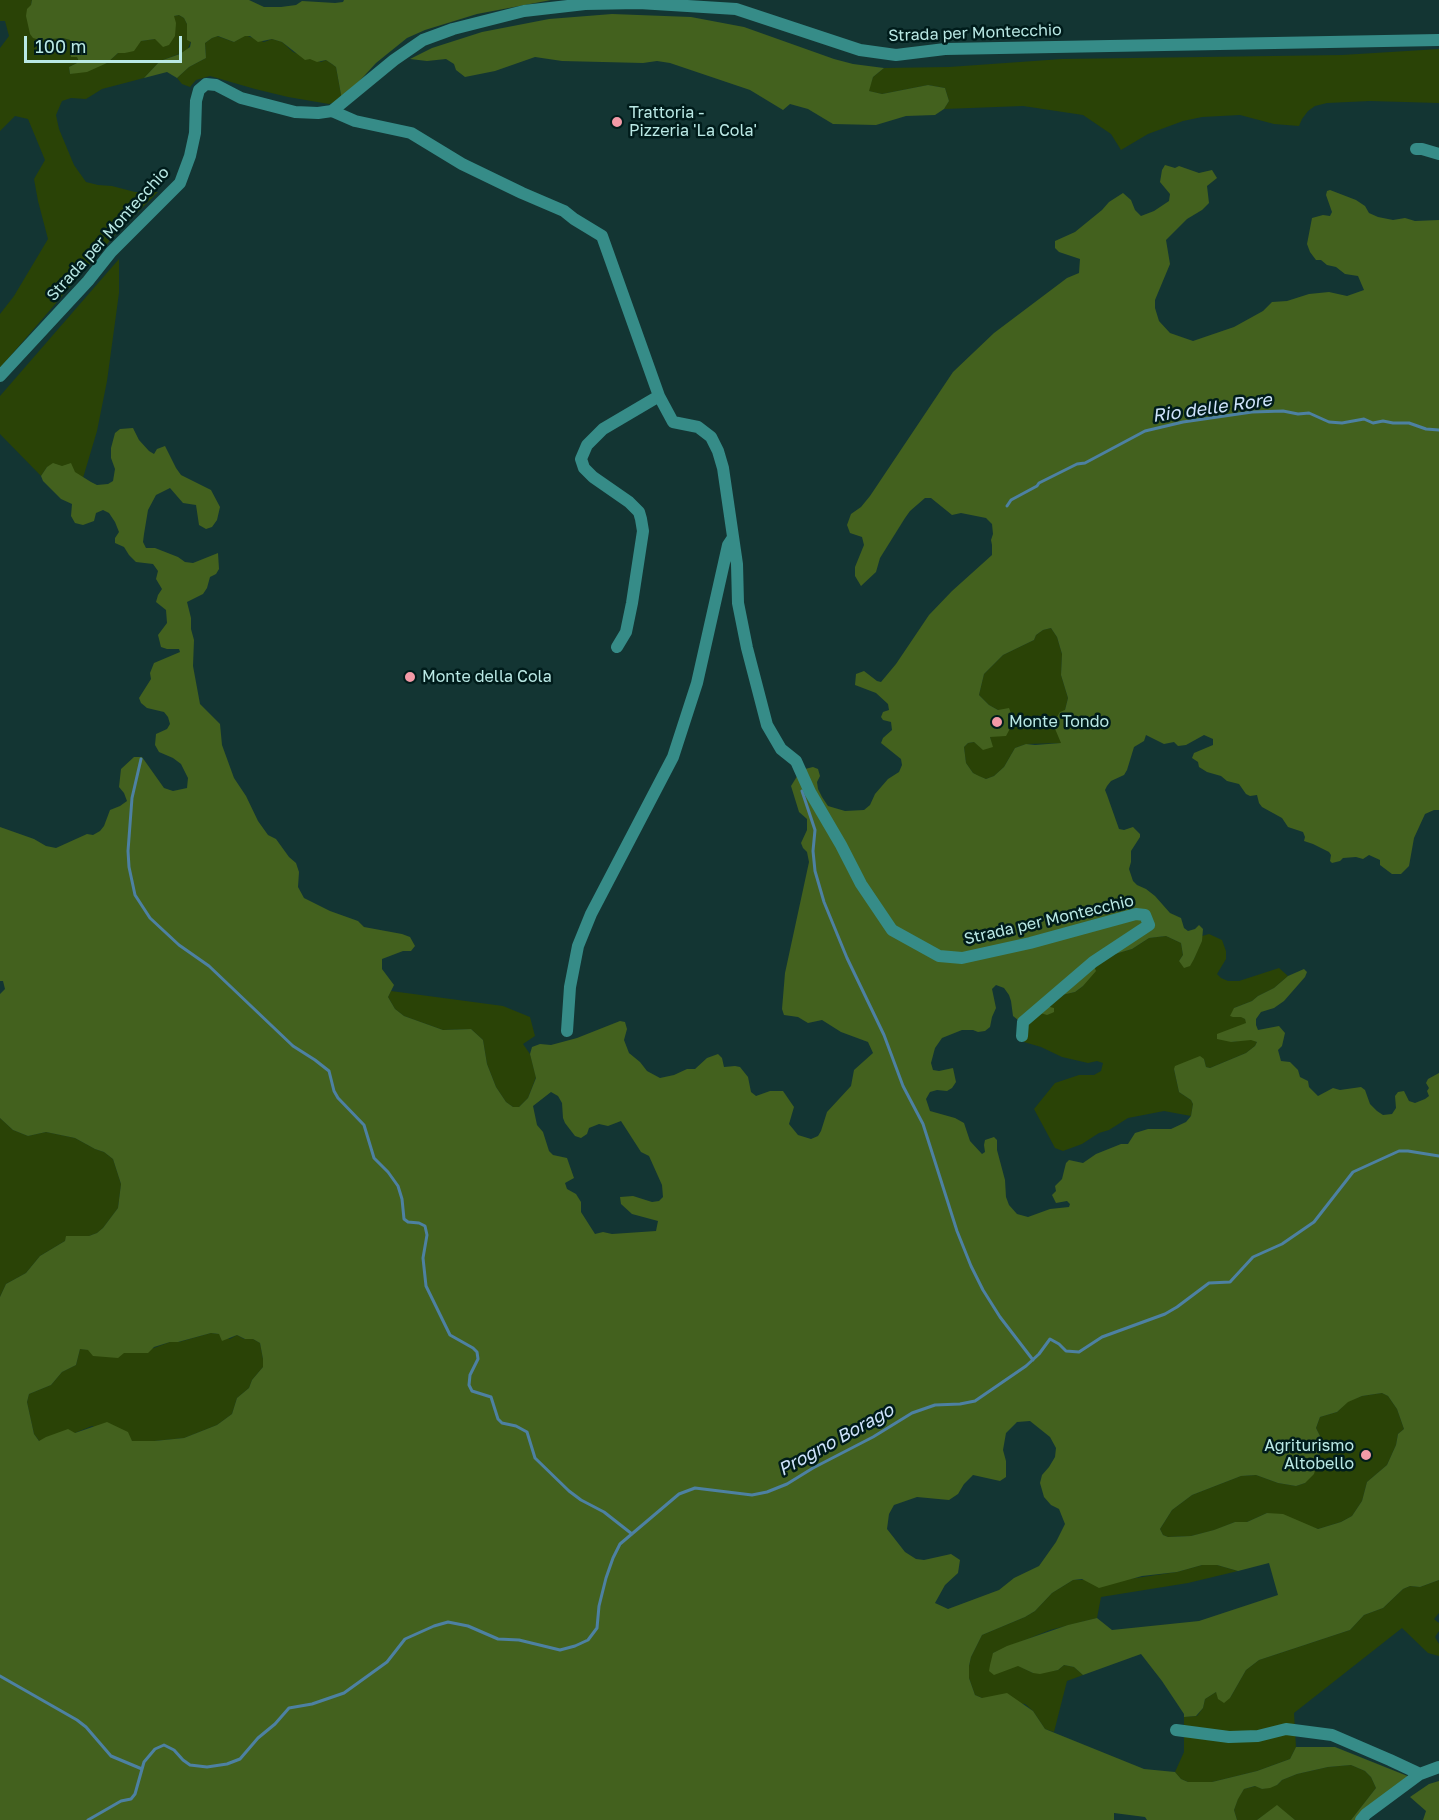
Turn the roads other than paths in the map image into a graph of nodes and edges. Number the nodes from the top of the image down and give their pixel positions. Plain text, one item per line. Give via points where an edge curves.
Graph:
1 (1439, 40) edge
2 (332, 111) junction
3 (1416, 149) dead end
4 (1439, 154) edge
5 (0, 376) edge
6 (659, 396) junction
7 (733, 538) junction
8 (617, 647) dead end
9 (567, 1031) dead end
10 (1022, 1036) dead end
11 (1176, 1730) dead end
12 (1439, 1767) edge
13 (1420, 1774) junction
14 (1361, 1820) edge

1 - 2 street, Strada per Montecchio via 945,49 896,56 860,50 736,9 585,4 524,11 423,40
2 - 5 street, Strada per Montecchio via 295,112 206,84 196,101 195,133 180,183 111,252
2 - 6 street, Strada per Montecchio via 355,122 411,132 462,164 564,211 602,236
3 - 4 street
6 - 7 street, Strada per Montecchio via 673,422 698,427 711,437 723,468
6 - 8 street via 603,429 587,445 581,459 593,477 629,502 642,519 630,613 626,632
7 - 9 street, Strada per Montecchio via 728,545 697,683 673,757 578,946
7 - 10 street, Strada per Montecchio via 738,603 767,725 781,749 796,760 861,884 892,930 939,956 962,958 1136,914 1145,915 1149,925 1093,962 1023,1022
11 - 13 street via 1229,1737 1258,1737 1286,1729 1332,1735
12 - 13 street
13 - 14 street

